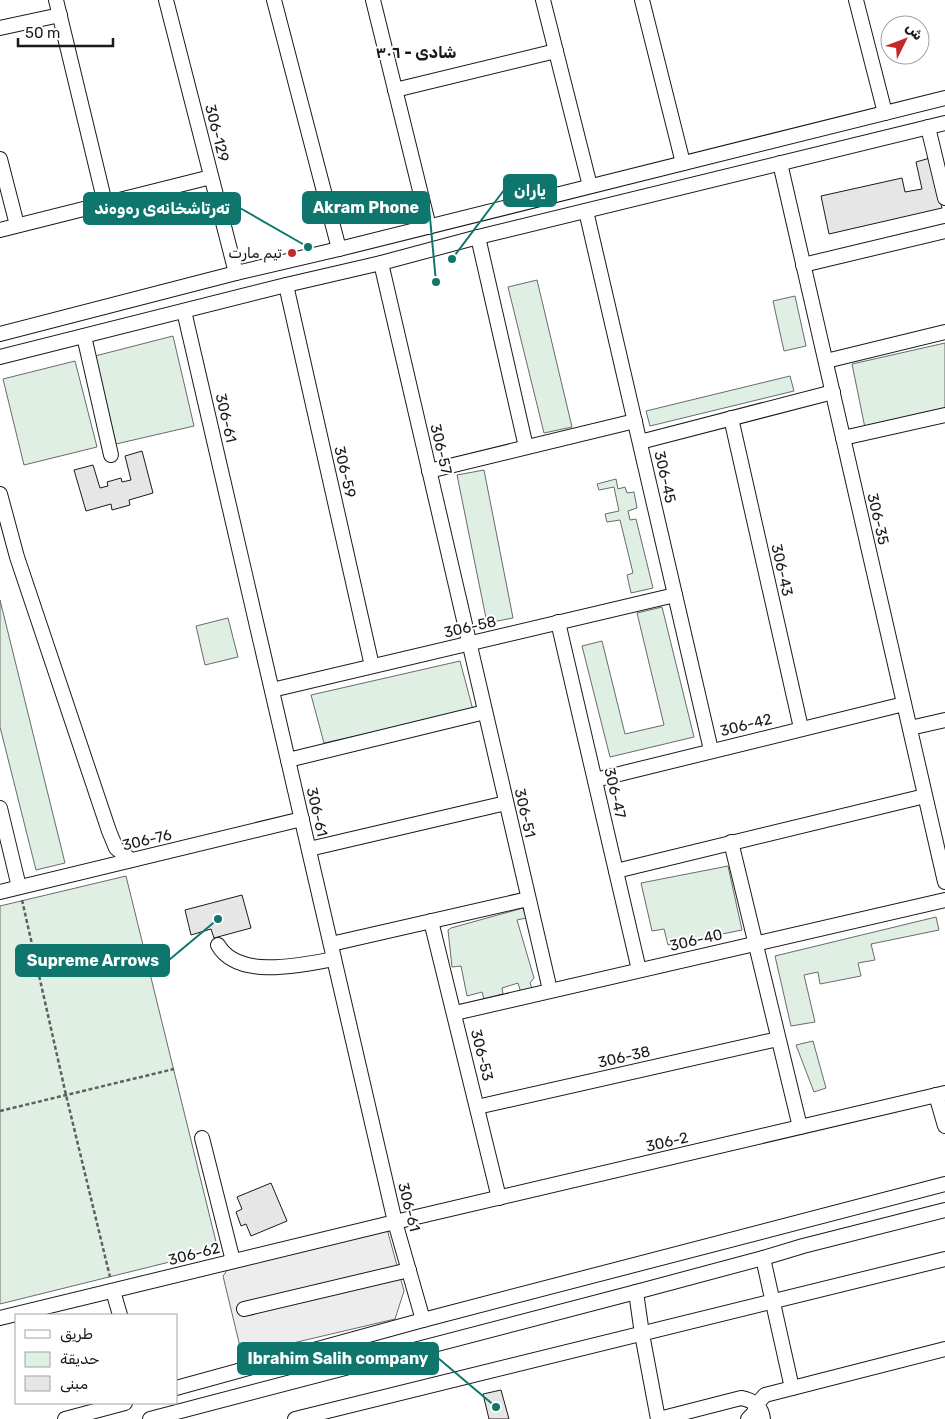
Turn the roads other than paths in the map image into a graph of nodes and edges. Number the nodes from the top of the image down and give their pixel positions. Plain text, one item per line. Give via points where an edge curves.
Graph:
1 (56, 0) edge
2 (166, 0) edge
3 (274, 0) edge
4 (373, 0) edge
5 (544, 0) edge
6 (642, 0) edge
7 (856, 0) edge
8 (60, 15) junction
9 (0, 28) edge
10 (556, 51) junction
11 (395, 90) junction
12 (945, 98) edge
13 (885, 113) junction
14 (945, 123) edge
15 (928, 127) junction
16 (0, 159) edge
17 (683, 163) junction
18 (780, 163) junction
19 (211, 177) junction
20 (590, 186) junction
21 (945, 198) edge
22 (105, 203) junction
23 (586, 211) junction
24 (485, 213) junction
25 (17, 225) junction
26 (429, 226) junction
27 (0, 230) edge
28 (945, 231) edge
29 (484, 236) junction
30 (340, 249) junction
31 (381, 263) junction
32 (804, 265) junction
33 (236, 273) junction
34 (286, 285) junction
35 (184, 311) junction
36 (30, 326) junction
37 (945, 332) edge
38 (0, 334) edge
39 (84, 336) junction
40 (36, 348) junction
41 (0, 357) edge
42 (826, 361) junction
43 (832, 392) junction
44 (945, 415) edge
45 (731, 418) junction
46 (635, 421) junction
47 (843, 438) junction
48 (640, 442) junction
49 (526, 448) junction
50 (111, 455) dead end
51 (429, 471) junction
52 (0, 494) edge
53 (675, 595) junction
54 (558, 622) junction
55 (469, 644) junction
56 (372, 666) junction
57 (272, 690) junction
58 (904, 704) junction
59 (485, 712) junction
60 (945, 720) edge
61 (801, 728) junction
62 (910, 728) junction
63 (711, 750) junction
64 (288, 760) junction
65 (595, 780) junction
66 (925, 796) junction
67 (506, 803) junction
68 (0, 808) edge
69 (302, 819) junction
70 (731, 842) junction
71 (309, 849) junction
72 (131, 860) junction
73 (616, 871) junction
74 (945, 882) edge
75 (19, 887) junction
76 (0, 892) edge
77 (528, 899) junction
78 (945, 900) edge
79 (431, 921) junction
80 (754, 943) junction
81 (331, 944) junction
82 (218, 945) dead end
83 (334, 959) junction
84 (639, 970) junction
85 (550, 990) junction
86 (455, 1013) junction
87 (778, 1038) junction
88 (941, 1094) edge
89 (477, 1107) junction
90 (945, 1126) edge
91 (800, 1127) junction
92 (202, 1138) dead end
93 (945, 1184) edge
94 (499, 1198) junction
95 (945, 1210) edge
96 (395, 1222) junction
97 (796, 1223) junction
98 (803, 1246) junction
99 (763, 1258) junction
100 (945, 1259) edge
101 (233, 1261) junction
102 (409, 1270) junction
103 (113, 1291) junction
104 (636, 1292) junction
105 (773, 1301) junction
106 (244, 1309) dead end
107 (15, 1314) edge
108 (17, 1314) edge
109 (120, 1314) edge
110 (0, 1318) edge
111 (423, 1320) junction
112 (642, 1334) junction
113 (945, 1349) edge
114 (178, 1387) edge
115 (792, 1388) junction
116 (120, 1404) edge
117 (760, 1412) edge
118 (159, 1418) edge
119 (65, 1419) edge
120 (295, 1419) edge
121 (659, 1419) edge
122 (748, 1419) edge

1 - 8 street
2 - 19 street, 306-129
3 - 30 street
4 - 11 street
5 - 10 street
6 - 17 street
7 - 13 street
8 - 9 street
8 - 22 street
10 - 11 street
10 - 20 street
11 - 26 street
12 - 13 street
13 - 17 street
14 - 15 street
15 - 18 street
15 - 21 street
16 - 25 street
17 - 20 street
18 - 23 street
18 - 32 street, 306-35
19 - 22 street
19 - 33 street, 306-129
20 - 24 street
22 - 25 street
23 - 29 street
23 - 46 street, 306-45
24 - 26 street
24 - 29 street
25 - 27 street
26 - 30 street
28 - 32 street
29 - 31 street
29 - 49 street
30 - 33 street
31 - 34 street
31 - 51 street, 306-57
32 - 42 street, 306-35
33 - 36 street
34 - 35 street
34 - 56 street, 306-59
35 - 39 street
35 - 57 street, 306-61
36 - 38 street
36 - 40 street
37 - 42 street
39 - 40 street
39 - 50 street
40 - 41 street
42 - 43 street, 306-35
43 - 45 street
43 - 47 street, 306-35
44 - 47 street
45 - 48 street
45 - 61 street, 306-43
46 - 48 street, 306-45
46 - 49 street
47 - 58 street, 306-35
48 - 53 street, 306-45
49 - 51 street
51 - 55 street, 306-57
52 - 72 street via 17,557 109,831 116,848
53 - 54 street, 306-58
53 - 63 street, 306-45
54 - 55 street, 306-58
54 - 65 street, 306-47
55 - 56 street, 306-58
55 - 59 street, 306-51
56 - 57 street, 306-58
57 - 64 street, 306-61
58 - 61 street, 306-42
58 - 62 street, 306-35
59 - 64 street
59 - 67 street, 306-51
60 - 62 street
61 - 63 street, 306-42
62 - 66 street, 306-35
63 - 65 street, 306-42
64 - 69 street, 306-61
65 - 73 street, 306-47
66 - 70 street
66 - 74 street, 306-35
67 - 71 street
67 - 77 street, 306-51
68 - 75 street
69 - 71 street, 306-61
69 - 72 street, 306-76
70 - 73 street
70 - 80 street
71 - 81 street, 306-61
72 - 75 street, 306-76
73 - 84 street, 306-47
75 - 76 street, 306-76
77 - 79 street
77 - 85 street, 306-51
78 - 80 street, 306-40
79 - 81 street
79 - 86 street, 306-53
80 - 84 street, 306-40
80 - 87 street
81 - 83 street, 306-61
82 - 83 street via 230,958 252,966 286,966
83 - 96 street, 306-61
84 - 85 street, 306-40
85 - 86 street, 306-40
86 - 89 street, 306-53
87 - 89 street, 306-38
87 - 91 street
88 - 90 street
88 - 91 street, 306-2
89 - 94 street, 306-53
91 - 94 street, 306-2
92 - 101 street
93 - 97 street
94 - 96 street, 306-2
95 - 98 street
96 - 101 street, 306-62
96 - 102 street, 306-61
97 - 98 street
97 - 111 street
98 - 99 street
99 - 104 street
99 - 105 street
100 - 105 street
101 - 103 street, 306-62
102 - 106 street
102 - 111 street, 306-61
103 - 108 street, 306-62
103 - 109 street
104 - 112 street
104 - 118 street
105 - 112 street
105 - 115 street
107 - 110 street, 306-62
111 - 114 street
112 - 120 street
112 - 121 street
113 - 115 street
115 - 117 street via 765,1395
116 - 119 street
117 - 121 street via 749,1399 741,1398
117 - 122 street

